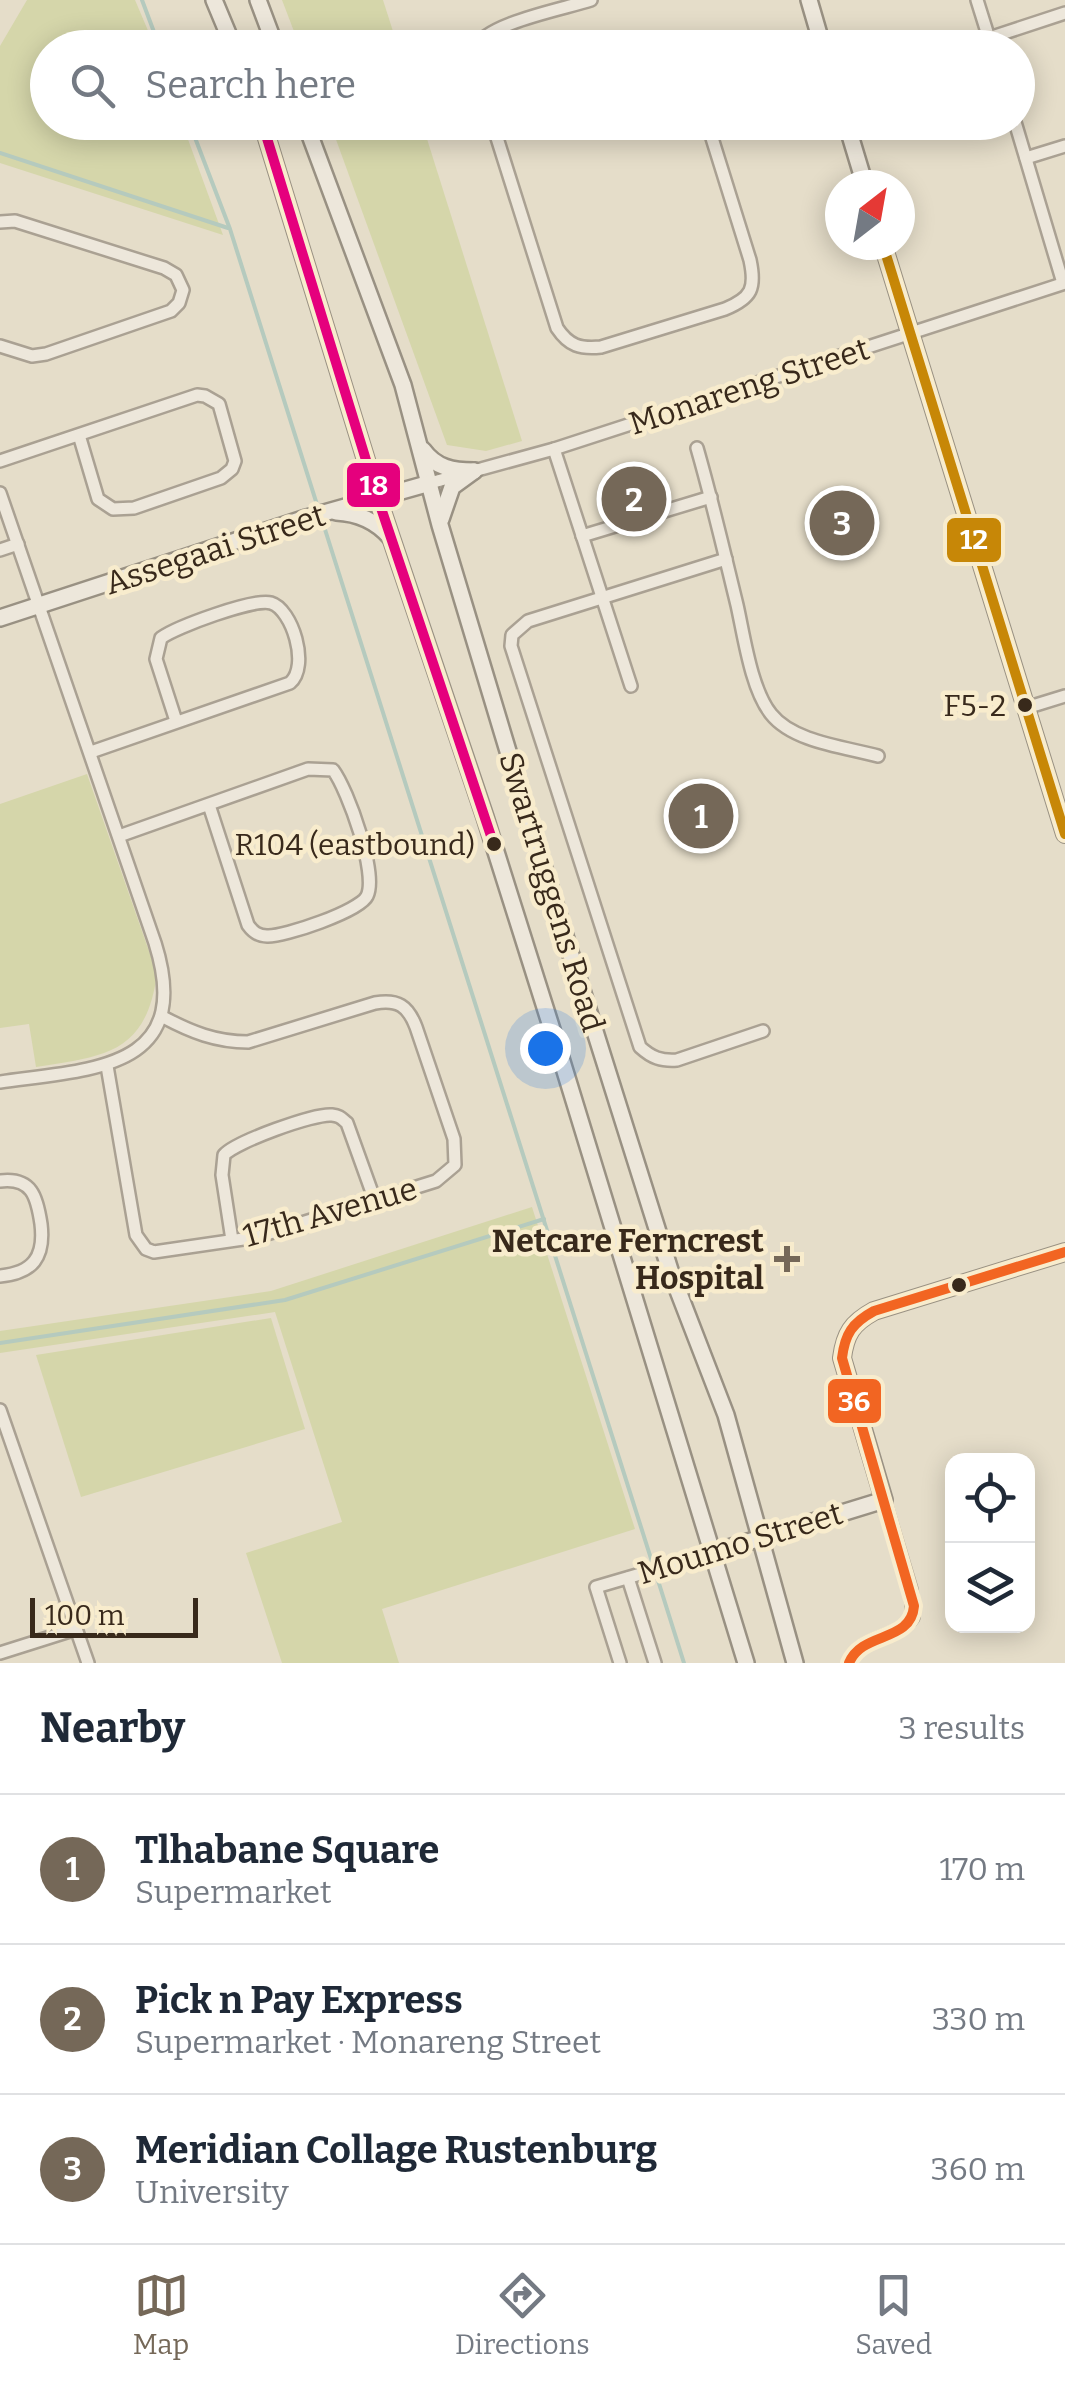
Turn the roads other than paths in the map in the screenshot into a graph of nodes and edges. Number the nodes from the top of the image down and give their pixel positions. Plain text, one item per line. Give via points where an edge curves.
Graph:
1 (214, 0) edge
2 (258, 0) edge
3 (591, 0) edge
4 (809, 0) edge
5 (977, 0) edge
6 (1065, 14) edge
7 (226, 30) edge
8 (269, 30) edge
9 (493, 30) edge
10 (818, 30) edge
11 (986, 30) edge
12 (1024, 30) edge
13 (268, 140) edge
14 (311, 140) edge
15 (498, 140) edge
16 (712, 140) edge
17 (851, 140) edge
18 (1020, 140) edge
19 (1065, 146) edge
20 (1026, 158) junction
21 (860, 170) edge
22 (0, 222) edge
23 (888, 260) edge
24 (1064, 283) edge
25 (910, 334) junction
26 (0, 346) edge
27 (79, 435) junction
28 (418, 442) junction
29 (698, 448) dead end
30 (554, 449) junction
31 (0, 461) edge
32 (474, 471) junction
33 (430, 483) junction
34 (0, 493) edge
35 (711, 497) junction
36 (378, 499) junction
37 (329, 512) junction
38 (440, 525) junction
39 (582, 536) junction
40 (18, 544) junction
41 (0, 550) edge
42 (397, 550) junction
43 (726, 559) junction
44 (602, 598) junction
45 (40, 605) junction
46 (0, 618) edge
47 (632, 686) dead end
48 (1065, 696) edge
49 (1026, 708) junction
50 (176, 720) junction
51 (90, 752) junction
52 (878, 756) dead end
53 (209, 805) junction
54 (1065, 834) edge
55 (119, 836) junction
56 (163, 1018) junction
57 (763, 1031) dead end
58 (106, 1066) junction
59 (0, 1082) edge
60 (0, 1181) edge
61 (374, 1198) junction
62 (232, 1240) junction
63 (1065, 1252) edge
64 (0, 1276) edge
65 (0, 1410) edge
66 (884, 1500) junction
67 (761, 1536) junction
68 (712, 1553) junction
69 (628, 1578) junction
70 (76, 1629) junction
71 (0, 1652) edge
72 (88, 1663) edge
73 (620, 1663) edge
74 (654, 1663) edge
75 (746, 1663) edge
76 (795, 1663) edge
77 (849, 1663) edge

1 - 7 main road
2 - 8 main road
3 - 9 street
4 - 10 main road
5 - 11 street
6 - 12 street
13 - 36 main road, Swartruggens Road
14 - 28 main road, Swartruggens Road via 382,320
15 - 16 street via 557,328 586,348 725,309 748,294 754,275
17 - 21 main road
18 - 20 street
19 - 20 street
20 - 24 street
22 - 26 street via 15,221 164,268 183,290 171,311 59,350 32,356
23 - 25 main road
24 - 25 street, Monareng Street
25 - 30 street, Monareng Street
25 - 49 main road
27 - 27 street via 206,396 223,412 234,465 221,478 113,510 98,499
27 - 31 street
28 - 32 main road via 438,466
28 - 33 main road, Swartruggens Road
29 - 35 street
30 - 32 street, Monareng Street
30 - 39 street
32 - 33 street, Monareng Street
32 - 38 main road via 452,487
33 - 36 main road, Assegaai Street
33 - 38 main road, Swartruggens Road
34 - 40 street
35 - 39 street
35 - 43 street
36 - 37 main road, Assegaai Street
36 - 42 main road, Swartruggens Road
37 - 42 main road via 379,525
37 - 45 main road, Assegaai Street
38 - 67 main road, Swartruggens Road via 670,1270 720,1398
39 - 44 street
40 - 41 street
40 - 45 street
42 - 68 main road, Swartruggens Road
43 - 44 street
43 - 52 street via 760,694 772,714 809,737
44 - 47 street
44 - 57 street via 528,621 512,635 511,646 640,1047 662,1061 678,1060
45 - 46 main road, Assegaai Street
45 - 51 street
48 - 49 street
49 - 54 main road
50 - 50 street via 156,660 161,638 255,603 284,612 300,654 296,678
50 - 51 street
51 - 55 street
53 - 53 street via 308,769 333,770 369,868 368,896 318,922 271,937 256,933
53 - 55 street
55 - 56 street via 165,974
56 - 58 street via 145,1042
56 - 61 street, 17th Avenue via 208,1038 248,1042 375,1003 400,1004 416,1028 456,1162 436,1181
58 - 59 street
58 - 62 street, 17th Avenue via 140,1243 154,1252
60 - 64 street via 32,1189 44,1243 28,1270
61 - 62 street, 17th Avenue
61 - 62 street via 347,1123 321,1116 224,1154
63 - 66 main road, Moumo Street via 874,1311 849,1331 842,1358
65 - 70 street
66 - 67 main road, Moumo Street
66 - 77 street, Moumo Street via 913,1617 898,1632 858,1648
67 - 68 main road, Moumo Street
67 - 76 main road, Swartruggens Road
68 - 69 street, Moumo Street
68 - 75 main road, Swartruggens Road
69 - 73 street, Moumo Street via 596,1587
69 - 74 street
70 - 71 street
70 - 72 street

